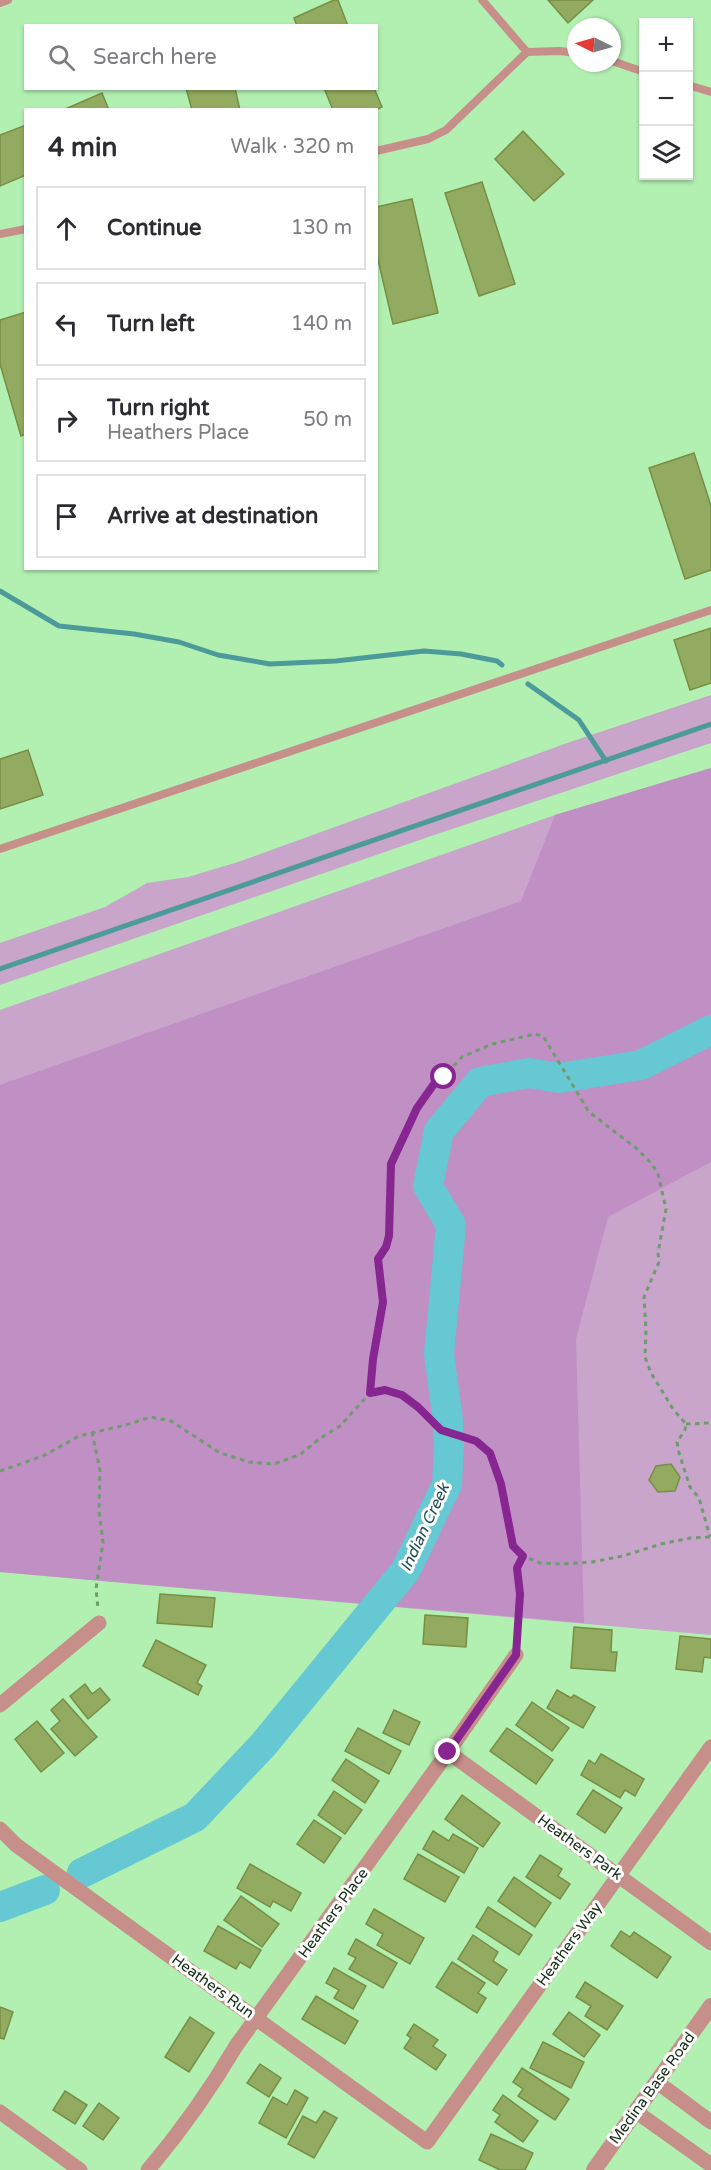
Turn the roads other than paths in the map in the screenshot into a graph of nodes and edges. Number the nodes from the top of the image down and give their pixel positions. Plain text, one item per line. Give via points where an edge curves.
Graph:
1 (8, 0) edge
2 (482, 0) edge
3 (0, 3) edge
4 (527, 52) junction
5 (567, 52) edge
6 (621, 64) edge
7 (639, 70) edge
8 (693, 87) edge
9 (711, 92) edge
10 (378, 151) edge
11 (24, 229) edge
12 (0, 234) edge
13 (711, 610) edge
14 (0, 849) edge
15 (99, 1623) road end
16 (516, 1655) road end
17 (0, 1705) edge
18 (711, 1747) edge
19 (448, 1752) junction
20 (0, 1829) edge
21 (619, 1875) junction
22 (711, 1942) edge
23 (711, 2006) edge
24 (257, 2018) junction
25 (657, 2082) junction
26 (636, 2111) junction
27 (0, 2112) edge
28 (711, 2122) edge
29 (427, 2142) joint
30 (711, 2165) edge
31 (80, 2170) edge
32 (148, 2170) edge
33 (594, 2170) edge

1 - 3 lane
2 - 4 lane
4 - 5 lane
4 - 10 lane via 446,130 428,139
6 - 7 lane
8 - 9 lane
11 - 12 lane
13 - 14 lane
15 - 17 street
16 - 19 street, Heathers Place
18 - 21 street, Heathers Way
19 - 21 street, Heathers Park
19 - 24 street, Heathers Place
20 - 24 street, Heathers Run via 16,1845
21 - 22 street, Heathers Park
21 - 29 street, Heathers Way
23 - 25 street, Medina Base Road
24 - 29 street, Heathers Run
24 - 32 street, Heathers Place via 177,2136
25 - 26 street, Medina Base Road
25 - 28 street
26 - 30 street
26 - 33 street, Medina Base Road
27 - 31 street

